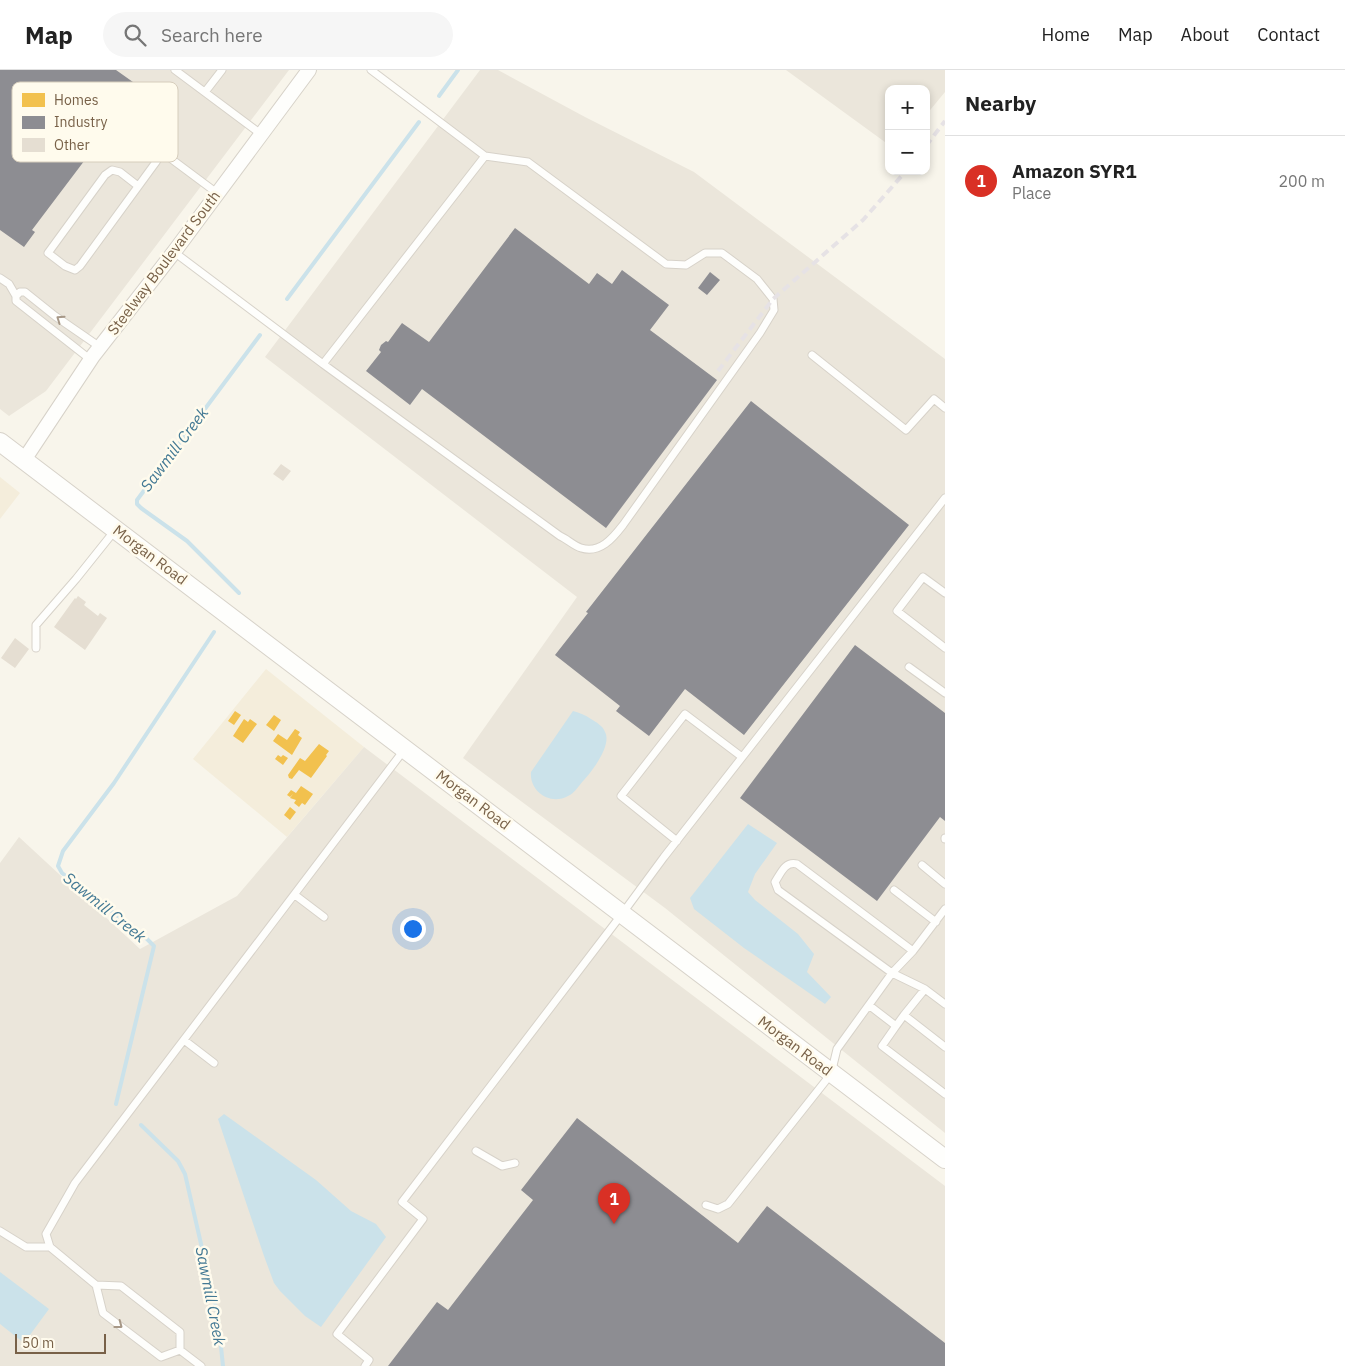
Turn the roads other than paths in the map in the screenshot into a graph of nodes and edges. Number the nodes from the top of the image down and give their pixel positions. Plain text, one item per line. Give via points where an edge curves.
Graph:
1 (175, 70) edge
2 (222, 70) edge
3 (309, 70) edge
4 (371, 70) edge
5 (205, 92) junction
6 (261, 134) junction
7 (485, 156) junction
8 (155, 162) edge
9 (175, 162) edge
10 (138, 186) junction
11 (217, 193) junction
12 (174, 252) junction
13 (0, 278) edge
14 (16, 296) junction
15 (100, 347) junction
16 (812, 356) dead end
17 (91, 360) junction
18 (324, 364) junction
19 (945, 408) edge
20 (0, 442) edge
21 (24, 460) junction
22 (945, 498) edge
23 (116, 529) junction
24 (945, 593) edge
25 (36, 648) dead end
26 (945, 648) edge
27 (909, 667) dead end
28 (945, 693) edge
29 (405, 749) junction
30 (742, 757) junction
31 (677, 840) junction
32 (922, 865) dead end
33 (945, 884) edge
34 (894, 890) dead end
35 (294, 894) junction
36 (945, 909) edge
37 (622, 914) junction
38 (324, 917) dead end
39 (936, 922) junction
40 (913, 951) junction
41 (892, 973) junction
42 (925, 989) junction
43 (945, 1004) edge
44 (870, 1006) junction
45 (904, 1015) junction
46 (896, 1026) junction
47 (184, 1040) junction
48 (945, 1047) edge
49 (214, 1062) dead end
50 (831, 1074) junction
51 (945, 1094) edge
52 (476, 1151) dead end
53 (945, 1159) edge
54 (515, 1162) dead end
55 (706, 1205) dead end
56 (0, 1231) edge
57 (50, 1248) junction
58 (96, 1285) junction
59 (180, 1350) junction
60 (201, 1366) edge
61 (365, 1366) edge

1 - 5 lane
2 - 5 lane
3 - 6 street, Steelway Boulevard South
4 - 7 lane
5 - 6 lane
6 - 11 street, Steelway Boulevard South
7 - 18 lane
7 - 18 lane via 528,162 666,264 686,265 705,253 722,253 757,279 773,299 774,310 760,334 624,525 610,542 594,550 580,548
8 - 10 lane
9 - 11 lane
10 - 10 lane via 75,270 48,254 105,175 112,170 120,172
11 - 12 street, Steelway Boulevard South
12 - 15 street, Steelway Boulevard South
12 - 18 lane
13 - 14 lane via 9,284
15 -> 14 lane via 25,292
14 - 17 lane via 16,301
15 - 17 street, Steelway Boulevard South
16 - 19 lane via 906,430 934,399
17 - 21 street, Steelway Boulevard South
20 - 21 street, Morgan Road
21 - 23 street, Morgan Road
22 - 30 lane
23 - 25 lane via 36,625
23 - 29 street, Morgan Road
24 - 26 lane via 923,577 897,612
27 - 28 lane
29 - 35 lane
29 - 37 street, Morgan Road
30 - 31 lane
30 - 31 lane via 685,714 667,736 621,796
31 - 37 lane
32 - 33 lane
34 - 39 lane
35 - 38 lane
35 - 47 lane
36 - 39 lane
37 - 50 street, Morgan Road
37 - 61 lane via 402,1202 423,1219 337,1334 370,1360
39 - 40 lane
40 - 41 lane
40 - 41 lane via 797,864 787,864 775,882 778,890
41 - 42 lane
41 - 44 lane
42 - 43 lane
42 - 45 lane
44 - 46 lane
44 - 50 lane via 837,1049
45 - 46 lane
45 - 48 lane
46 - 51 lane via 882,1046
47 - 49 lane
47 - 57 lane via 75,1183 46,1234
50 - 53 street, Morgan Road
50 - 55 lane via 728,1204 718,1209
52 - 54 lane via 502,1166
56 - 57 lane via 26,1247
57 - 58 lane
58 - 59 lane via 121,1286 180,1332
58 -> 59 lane via 103,1313 161,1357
59 - 60 lane

